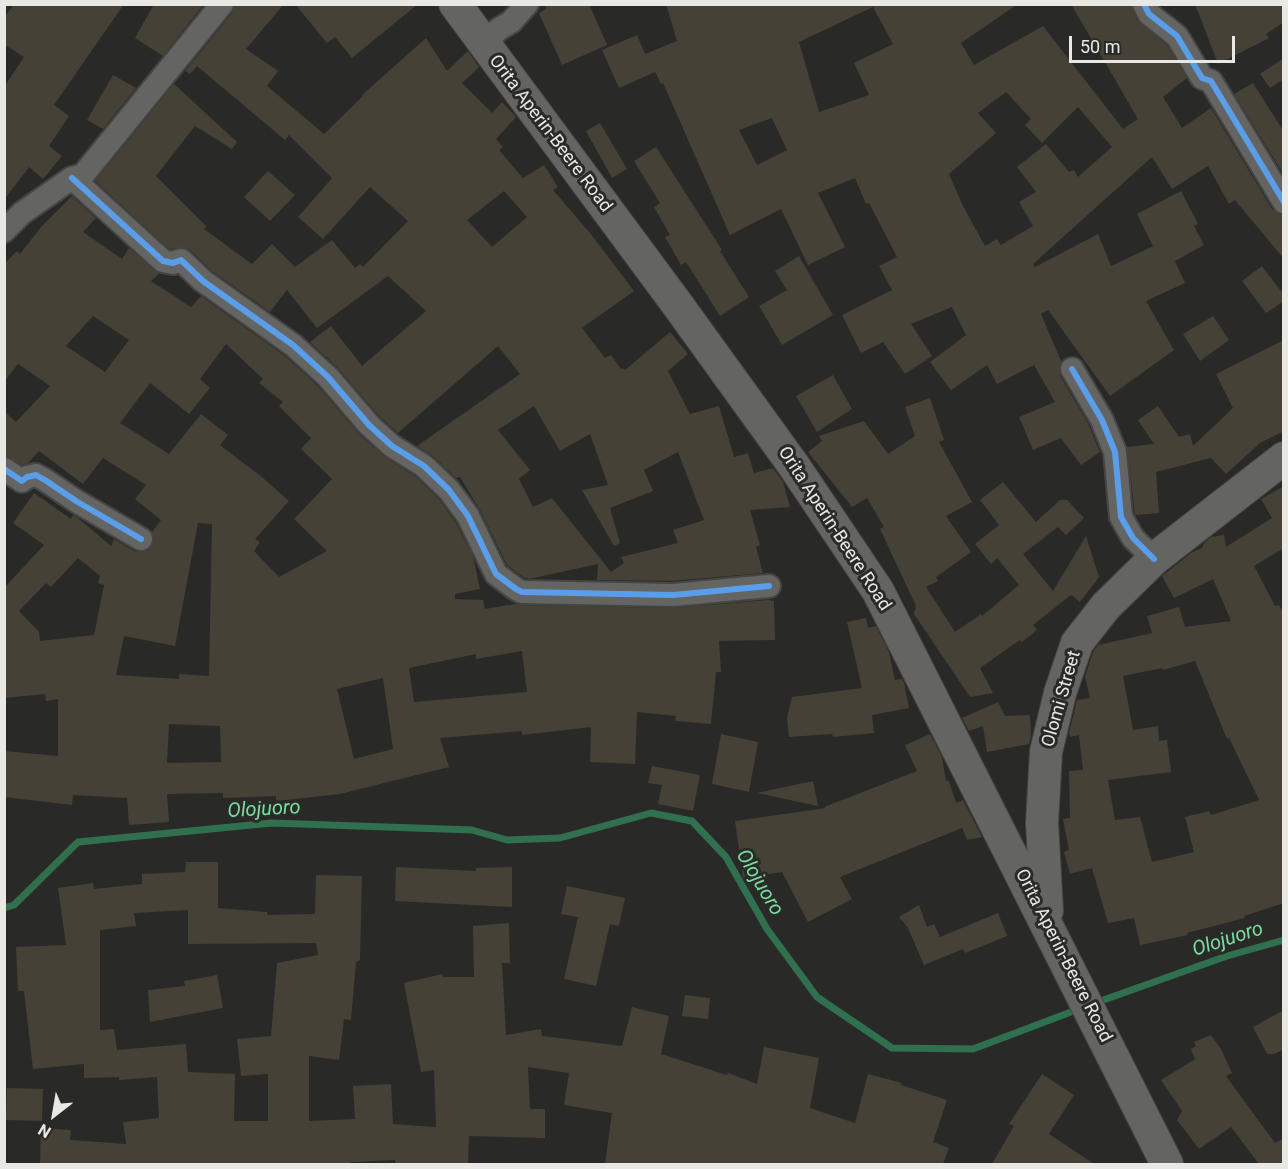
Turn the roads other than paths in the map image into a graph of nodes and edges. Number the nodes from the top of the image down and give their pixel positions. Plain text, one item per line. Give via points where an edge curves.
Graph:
1 (222, 4) edge
2 (455, 4) edge
3 (527, 4) edge
4 (1143, 4) edge
5 (484, 44) junction
6 (72, 178) junction
7 (1284, 202) edge
8 (4, 231) edge
9 (1072, 369) dead end
10 (1284, 458) edge
11 (4, 469) edge
12 (141, 539) dead end
13 (1154, 559) junction
14 (769, 586) dead end
15 (1047, 924) junction
16 (1167, 1164) edge

1 - 6 street via 82,175
2 - 5 main road, Orita Aperin-Beere Road
3 - 5 street
4 - 7 street via 1149,15 1177,36 1202,78 1211,81
5 - 15 main road, Orita Aperin-Beere Road via 787,456 878,591
6 - 8 street via 22,213
6 - 14 street via 163,261 181,260 203,281 293,345 328,377 377,432 424,466 449,490 468,516 496,574 516,589 674,595
9 - 13 street via 1116,452 1121,517 1133,538
10 - 13 main road, Olomi Street
11 - 12 street via 22,481 36,475
13 - 15 main road, Olomi Street via 1106,606 1077,643 1060,693 1046,752 1042,822
15 - 16 main road, Orita Aperin-Beere Road

